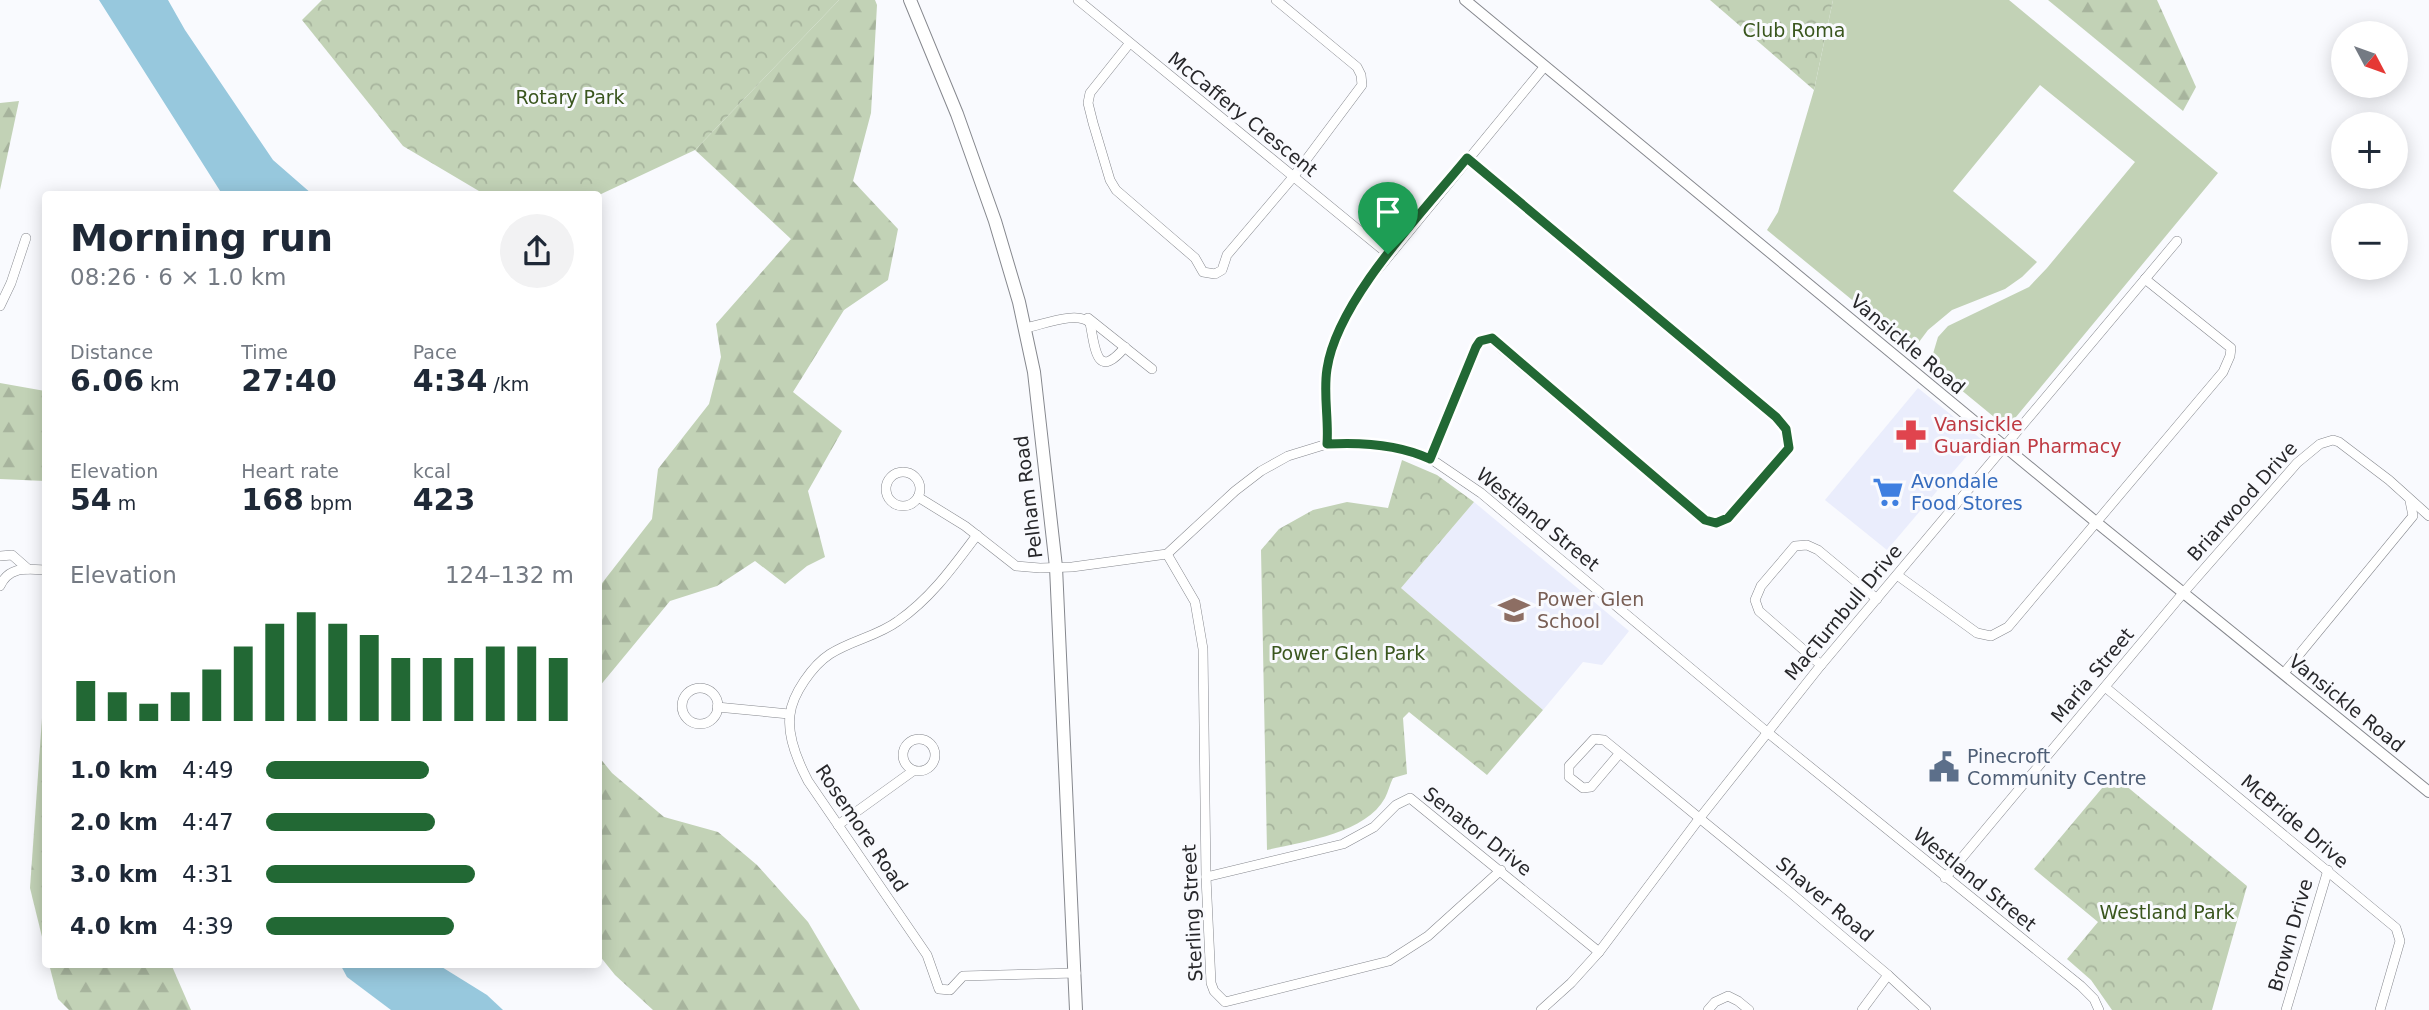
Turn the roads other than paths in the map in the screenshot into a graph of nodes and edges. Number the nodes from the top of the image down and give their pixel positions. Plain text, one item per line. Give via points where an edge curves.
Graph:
1 (910, 0) edge
2 (1077, 0) edge
3 (1276, 0) edge
4 (1465, 0) edge
5 (1129, 44) junction
6 (1545, 66) junction
7 (1467, 158) junction
8 (1294, 176) junction
9 (26, 238) dead end
10 (2177, 241) dead end
11 (1388, 254) junction
12 (2145, 279) junction
13 (0, 306) edge
14 (1077, 317) junction
15 (1025, 328) junction
16 (1125, 347) junction
17 (1152, 369) dead end
18 (1327, 444) junction
19 (2005, 447) junction
20 (1430, 459) junction
21 (918, 497) junction
22 (2410, 501) junction
23 (2429, 516) edge
24 (2096, 522) junction
25 (977, 535) junction
26 (1167, 554) junction
27 (0, 555) edge
28 (1056, 567) junction
29 (28, 569) junction
30 (42, 570) edge
31 (1897, 575) junction
32 (0, 586) edge
33 (2184, 592) junction
34 (1877, 599) junction
35 (1821, 665) junction
36 (2284, 673) junction
37 (2105, 687) junction
38 (717, 707) junction
39 (789, 714) junction
40 (1767, 732) junction
41 (1619, 754) junction
42 (913, 771) dead end
43 (2429, 792) edge
44 (1699, 819) junction
45 (838, 825) junction
46 (1501, 870) junction
47 (2328, 870) junction
48 (1206, 877) junction
49 (1945, 878) junction
50 (1599, 951) junction
51 (1076, 973) junction
52 (1888, 975) junction
53 (1076, 1010) edge
54 (1541, 1010) edge
55 (1708, 1010) edge
56 (1749, 1010) edge
57 (1862, 1010) edge
58 (1926, 1010) edge
59 (2099, 1010) edge
60 (2286, 1010) edge
61 (2380, 1010) edge

1 - 15 main road, Pelham Road via 995,221
2 - 5 street, McCaffery Crescent
3 - 8 street via 1361,75 1362,85
4 - 6 street, Vansickle Road
5 - 8 street, McCaffery Crescent
5 - 8 street via 1088,100 1109,176 1121,196 1195,258 1205,273 1222,270 1227,256
6 - 7 street
6 - 19 street, Vansickle Road
7 - 11 street
7 - 20 street via 1776,417 1786,429 1789,448 1728,518 1716,523 1705,520 1488,338 1476,347
8 - 11 street, McCaffery Crescent
9 - 13 street
10 - 12 street, MacTurnbull Drive
11 - 18 street via 1361,290 1337,337 1327,369
12 - 19 street, MacTurnbull Drive
12 - 24 street via 2225,341 2230,356 2222,372
14 - 15 street
14 - 16 street via 1092,320
14 - 16 street via 1090,323 1096,355 1102,361 1112,360
15 - 28 main road, Pelham Road
16 - 17 street
18 - 20 street, Westland Street via 1384,445
18 - 26 street, Westland Street via 1288,456 1261,471
19 - 24 street, Vansickle Road
19 - 31 street, MacTurnbull Drive
20 - 40 street, Westland Street via 1481,493
21 - 21 street via 905,507 893,504 886,495 886,484 898,472 909,473 920,485
21 - 25 street
22 - 23 street, Briarwood Drive
22 - 33 street, Briarwood Drive via 2339,442 2320,444 2297,463
22 - 36 street via 2413,516
24 - 31 street via 2008,627 1991,636 1977,633
24 - 33 street, Vansickle Road
25 - 28 street via 1016,566
25 - 39 street via 918,607 819,663
26 - 28 street
26 - 48 street, Sterling Street via 1195,602 1203,649
27 - 29 street via 12,555
28 - 51 main road, Pelham Road
29 - 30 street
29 - 32 street via 11,572
31 - 34 street, MacTurnbull Drive
33 - 36 street, Vansickle Road
33 - 37 street, Maria Street
34 - 35 street, MacTurnbull Drive
34 - 35 street via 1807,545 1795,546 1760,586 1755,600 1759,611
35 - 40 street, MacTurnbull Drive
36 - 43 street, Vansickle Road
37 - 47 street, McBride Drive
37 - 49 street, Maria Street
38 - 38 street via 709,721 698,723 682,710 690,691 701,688 715,696
38 - 39 street
39 - 45 street, Rosemore Road via 800,764
40 - 44 street, MacTurnbull Drive
40 - 49 street, Westland Street
41 - 41 street, Shaver Road via 1591,787 1583,788 1569,777 1569,766 1594,739 1604,740
41 - 44 street, Shaver Road
42 - 45 street
44 - 50 street, MacTurnbull Drive
44 - 52 street, Shaver Road
45 - 51 street, Rosemore Road via 927,955 939,989 950,990 963,976
46 - 48 street, Senator Drive via 1410,799 1343,844
46 - 48 street, Sterling Street via 1428,936 1389,961 1226,1002 1211,982
46 - 50 street, Senator Drive
47 - 60 street, Brown Drive
47 - 61 street, McBride Drive via 2396,928 2400,941
49 - 59 street, Westland Street via 2081,986
50 - 54 street, MacTurnbull Drive
51 - 53 main road, Pelham Road
52 - 57 street
52 - 58 street, Shaver Road
55 - 56 street via 1728,996

